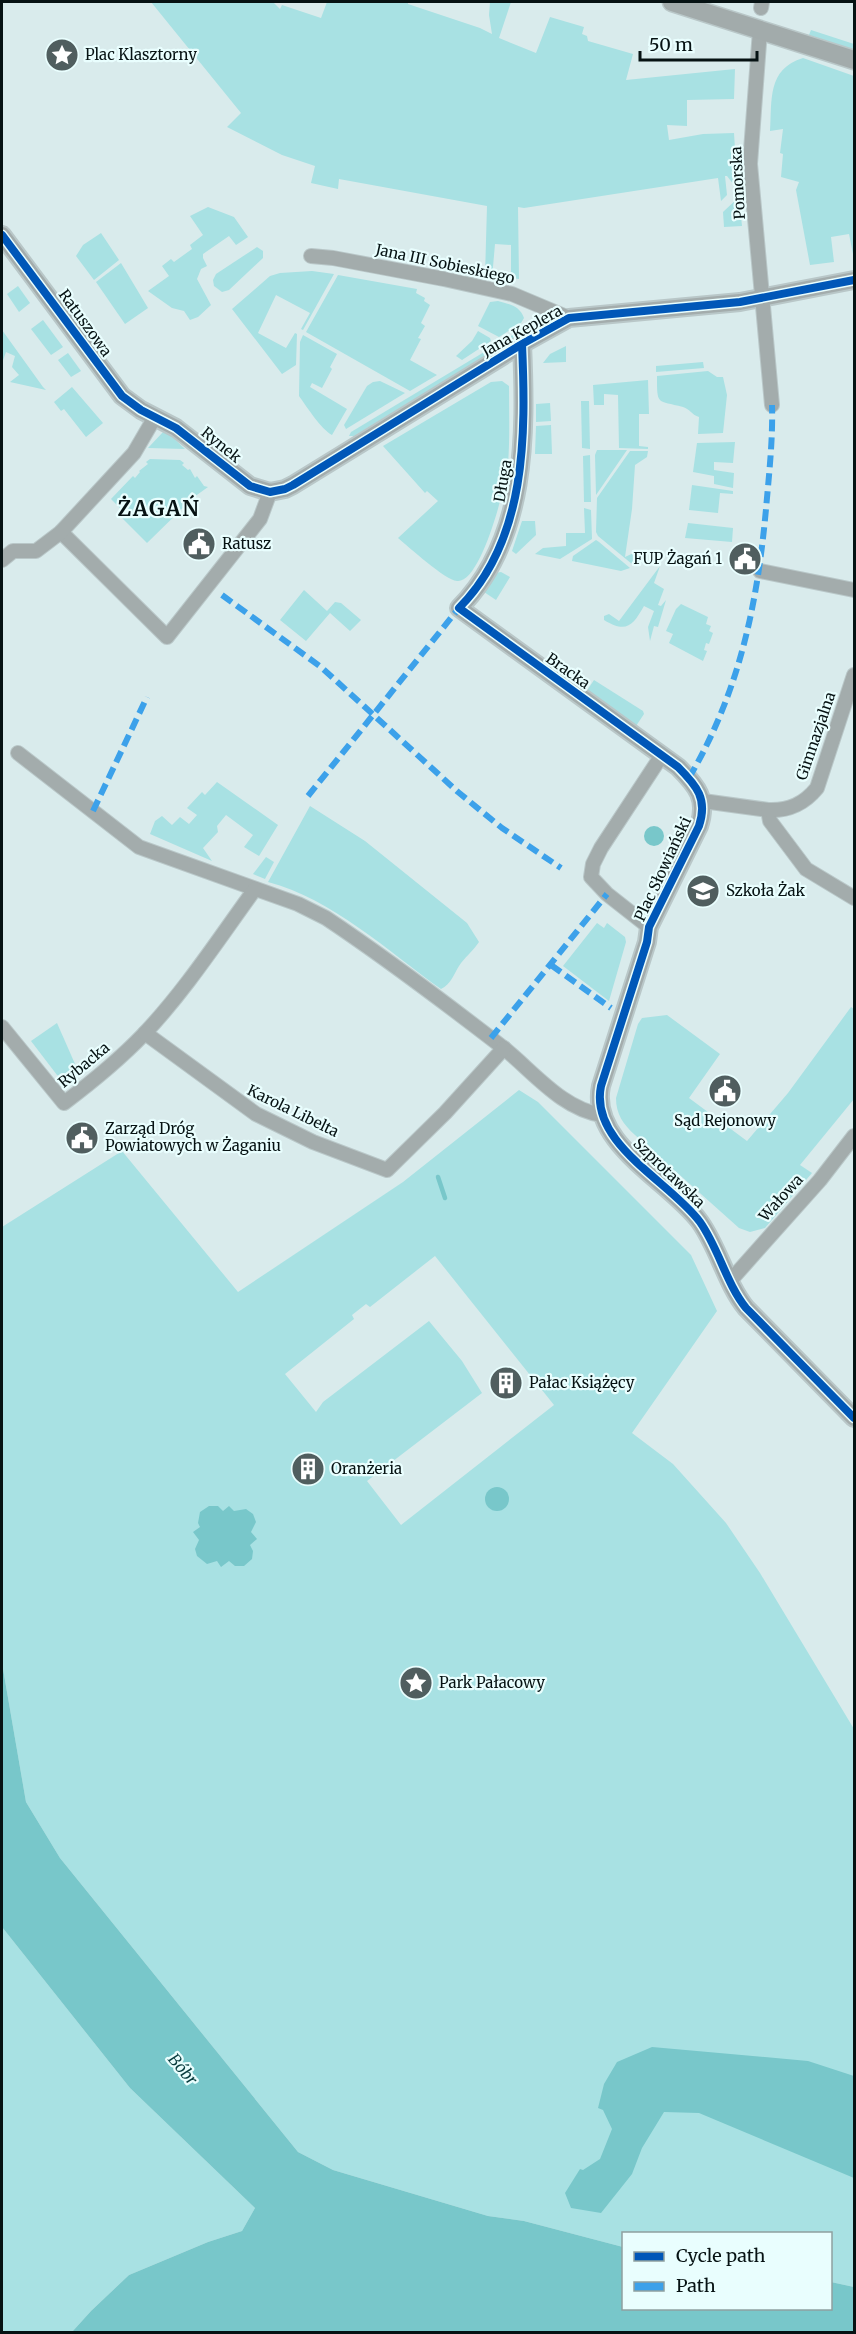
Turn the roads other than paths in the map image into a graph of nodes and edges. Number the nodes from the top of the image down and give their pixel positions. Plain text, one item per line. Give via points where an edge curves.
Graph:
1 (672, 2) edge
2 (760, 30) junction
3 (855, 60) edge
4 (2, 235) edge
5 (311, 256) dead end
6 (855, 280) edge
7 (764, 298) junction
8 (568, 318) junction
9 (522, 344) junction
10 (772, 405) dead end
11 (155, 417) junction
12 (270, 492) junction
13 (61, 532) junction
14 (2, 560) edge
15 (760, 571) dead end
16 (855, 590) edge
17 (459, 608) joint
18 (855, 675) edge
19 (18, 753) dead end
20 (662, 754) junction
21 (703, 801) junction
22 (768, 810) junction
23 (255, 889) junction
24 (855, 898) edge
25 (649, 927) junction
26 (625, 1008) joint
27 (2, 1027) edge
28 (144, 1033) junction
29 (504, 1048) junction
30 (602, 1115) junction
31 (855, 1136) edge
32 (730, 1281) junction
33 (855, 1418) edge

1 - 2 main road
2 - 3 main road
2 - 7 street, Pomorska via 750,164
4 - 11 street, Ratuszowa via 122,396
5 - 8 street, Jana III Sobieskiego via 512,294
6 - 7 street, Jana Keplera
7 - 8 street, Jana Keplera
7 - 10 street, Pomorska
8 - 9 street, Jana Keplera
9 - 12 street, Jana Keplera via 285,489
9 - 17 street, Długa via 522,450 514,503 495,560 475,592
11 - 12 street, Rynek via 176,428 244,482
11 - 13 street via 134,453
12 - 13 street via 260,519 167,637
13 - 14 street via 36,551 13,551
15 - 16 street
17 - 20 street, Bracka
18 - 22 street, Gimnazjalna via 818,788 787,809
19 - 23 street via 139,848
20 - 21 street, Plac Słowiański via 689,778
20 - 25 street, Plac Słowiański via 601,848 591,877
21 - 22 street, Gimnazjalna
21 - 25 street, Plac Słowiański via 699,826
22 - 24 street via 770,821 806,869
23 - 28 street
23 - 29 street via 326,918
25 - 26 street, Plac Słowiański
26 - 30 street, Szprotawska via 601,1086
27 - 28 street, Rybacka via 64,1103
28 - 29 street, Karola Libelta via 256,1114 313,1142 387,1170
29 - 30 street via 564,1099
30 - 32 street, Szprotawska via 616,1141 698,1219
31 - 32 street, Wałowa
32 - 33 street, Szprotawska via 746,1308

